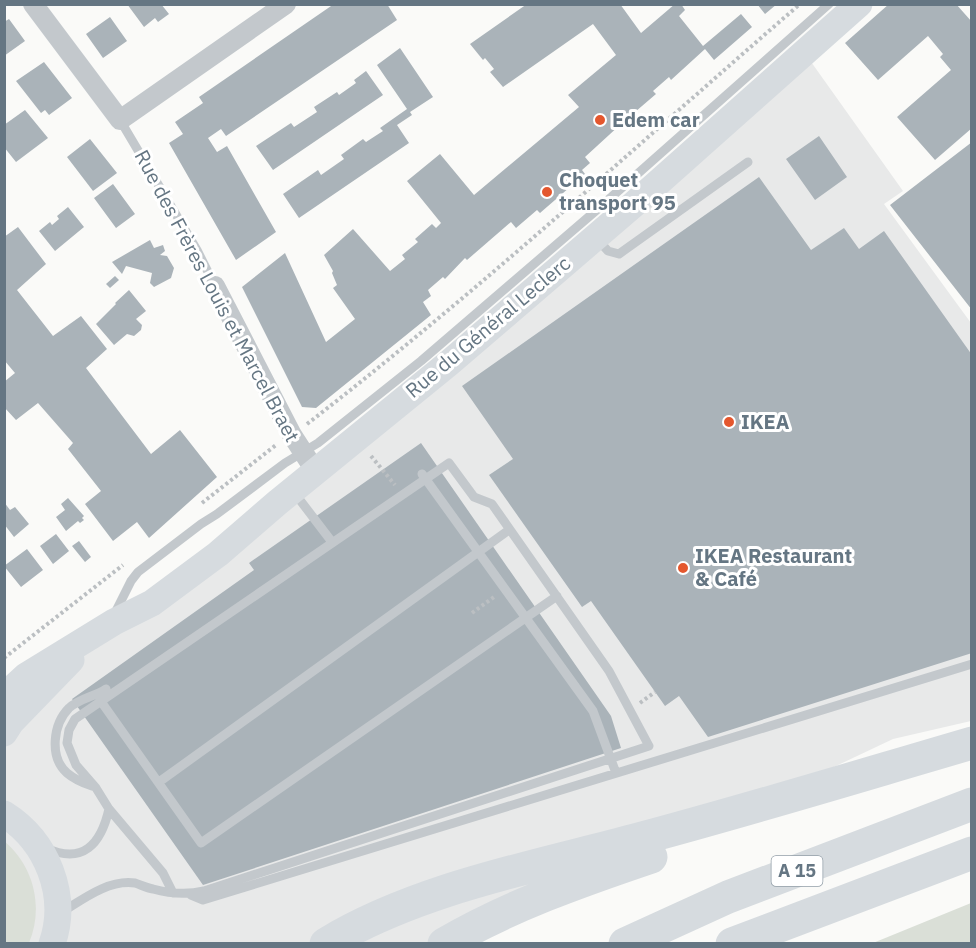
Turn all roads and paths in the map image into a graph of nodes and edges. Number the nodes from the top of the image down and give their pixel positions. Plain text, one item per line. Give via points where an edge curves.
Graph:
1 (33, 4) edge
2 (286, 4) edge
3 (800, 4) edge
4 (830, 4) edge
5 (859, 4) edge
6 (120, 120) junction
7 (747, 162) dead end
8 (595, 237) junction
9 (215, 286) joint
10 (299, 430) dead end
11 (369, 454) dead end
12 (309, 462) junction
13 (384, 471) dead end
14 (293, 490) junction
15 (509, 530) junction
16 (332, 542) junction
17 (497, 594) dead end
18 (557, 596) junction
19 (472, 613) dead end
20 (102, 630) junction
21 (972, 664) edge
22 (4, 696) edge
23 (99, 700) junction
24 (4, 733) edge
25 (972, 743) edge
26 (923, 758) junction
27 (616, 773) junction
28 (159, 782) junction
29 (96, 788) junction
30 (972, 804) edge
31 (109, 809) junction
32 (5, 814) edge
33 (38, 844) junction
34 (972, 853) edge
35 (173, 893) junction
36 (190, 895) junction
37 (58, 915) junction
38 (51, 944) edge
39 (326, 944) edge
40 (444, 944) edge
41 (624, 944) edge
42 (732, 944) edge

1 - 6 street, Rue des Frères Louis et Marcel Braet
2 - 6 street
3 - 10 path via 398,353
4 - 12 lane via 448,338 318,443
5 - 8 main road, Rue du Général Leclerc
6 - 9 lane, Rue des Frères Louis et Marcel Braet
7 - 8 lane via 620,254 608,252
8 - 12 main road, Rue du Général Leclerc via 449,363
9 - 12 street, Rue des Frères Louis et Marcel Braet
11 - 13 path
12 - 14 main road, Rue du Général Leclerc
12 - 20 lane via 285,463 138,572
14 - 16 lane
14 - 20 main road, Rue du Général Leclerc via 171,590
15 - 16 lane via 492,504 474,497 448,463
15 - 18 lane
15 - 28 lane
16 - 23 lane
17 - 19 path
18 - 28 lane via 201,843
18 - 36 lane via 609,671 649,746
20 - 22 main road, Rue du Général Leclerc via 26,676
20 - 24 main road, Rue du Général Leclerc
21 - 27 lane
23 - 28 lane
23 - 29 lane via 75,718 67,743 76,765
25 - 26 highway
26 - 39 highway via 449,890 366,923
26 - 40 highway via 581,881 516,907
27 - 29 lane via 593,711 422,474 101,693 69,708 58,724 57,756 65,771
27 - 36 lane via 203,900
29 - 31 lane
30 - 41 highway, A 15 via 728,897
31 - 33 lane via 99,837 89,848 66,855
31 - 35 lane via 163,873
32 - 33 main road
33 - 37 main road via 54,878
34 - 42 highway, A 15
35 - 36 lane
35 - 37 lane via 135,883 117,884 97,891
37 - 38 main road

